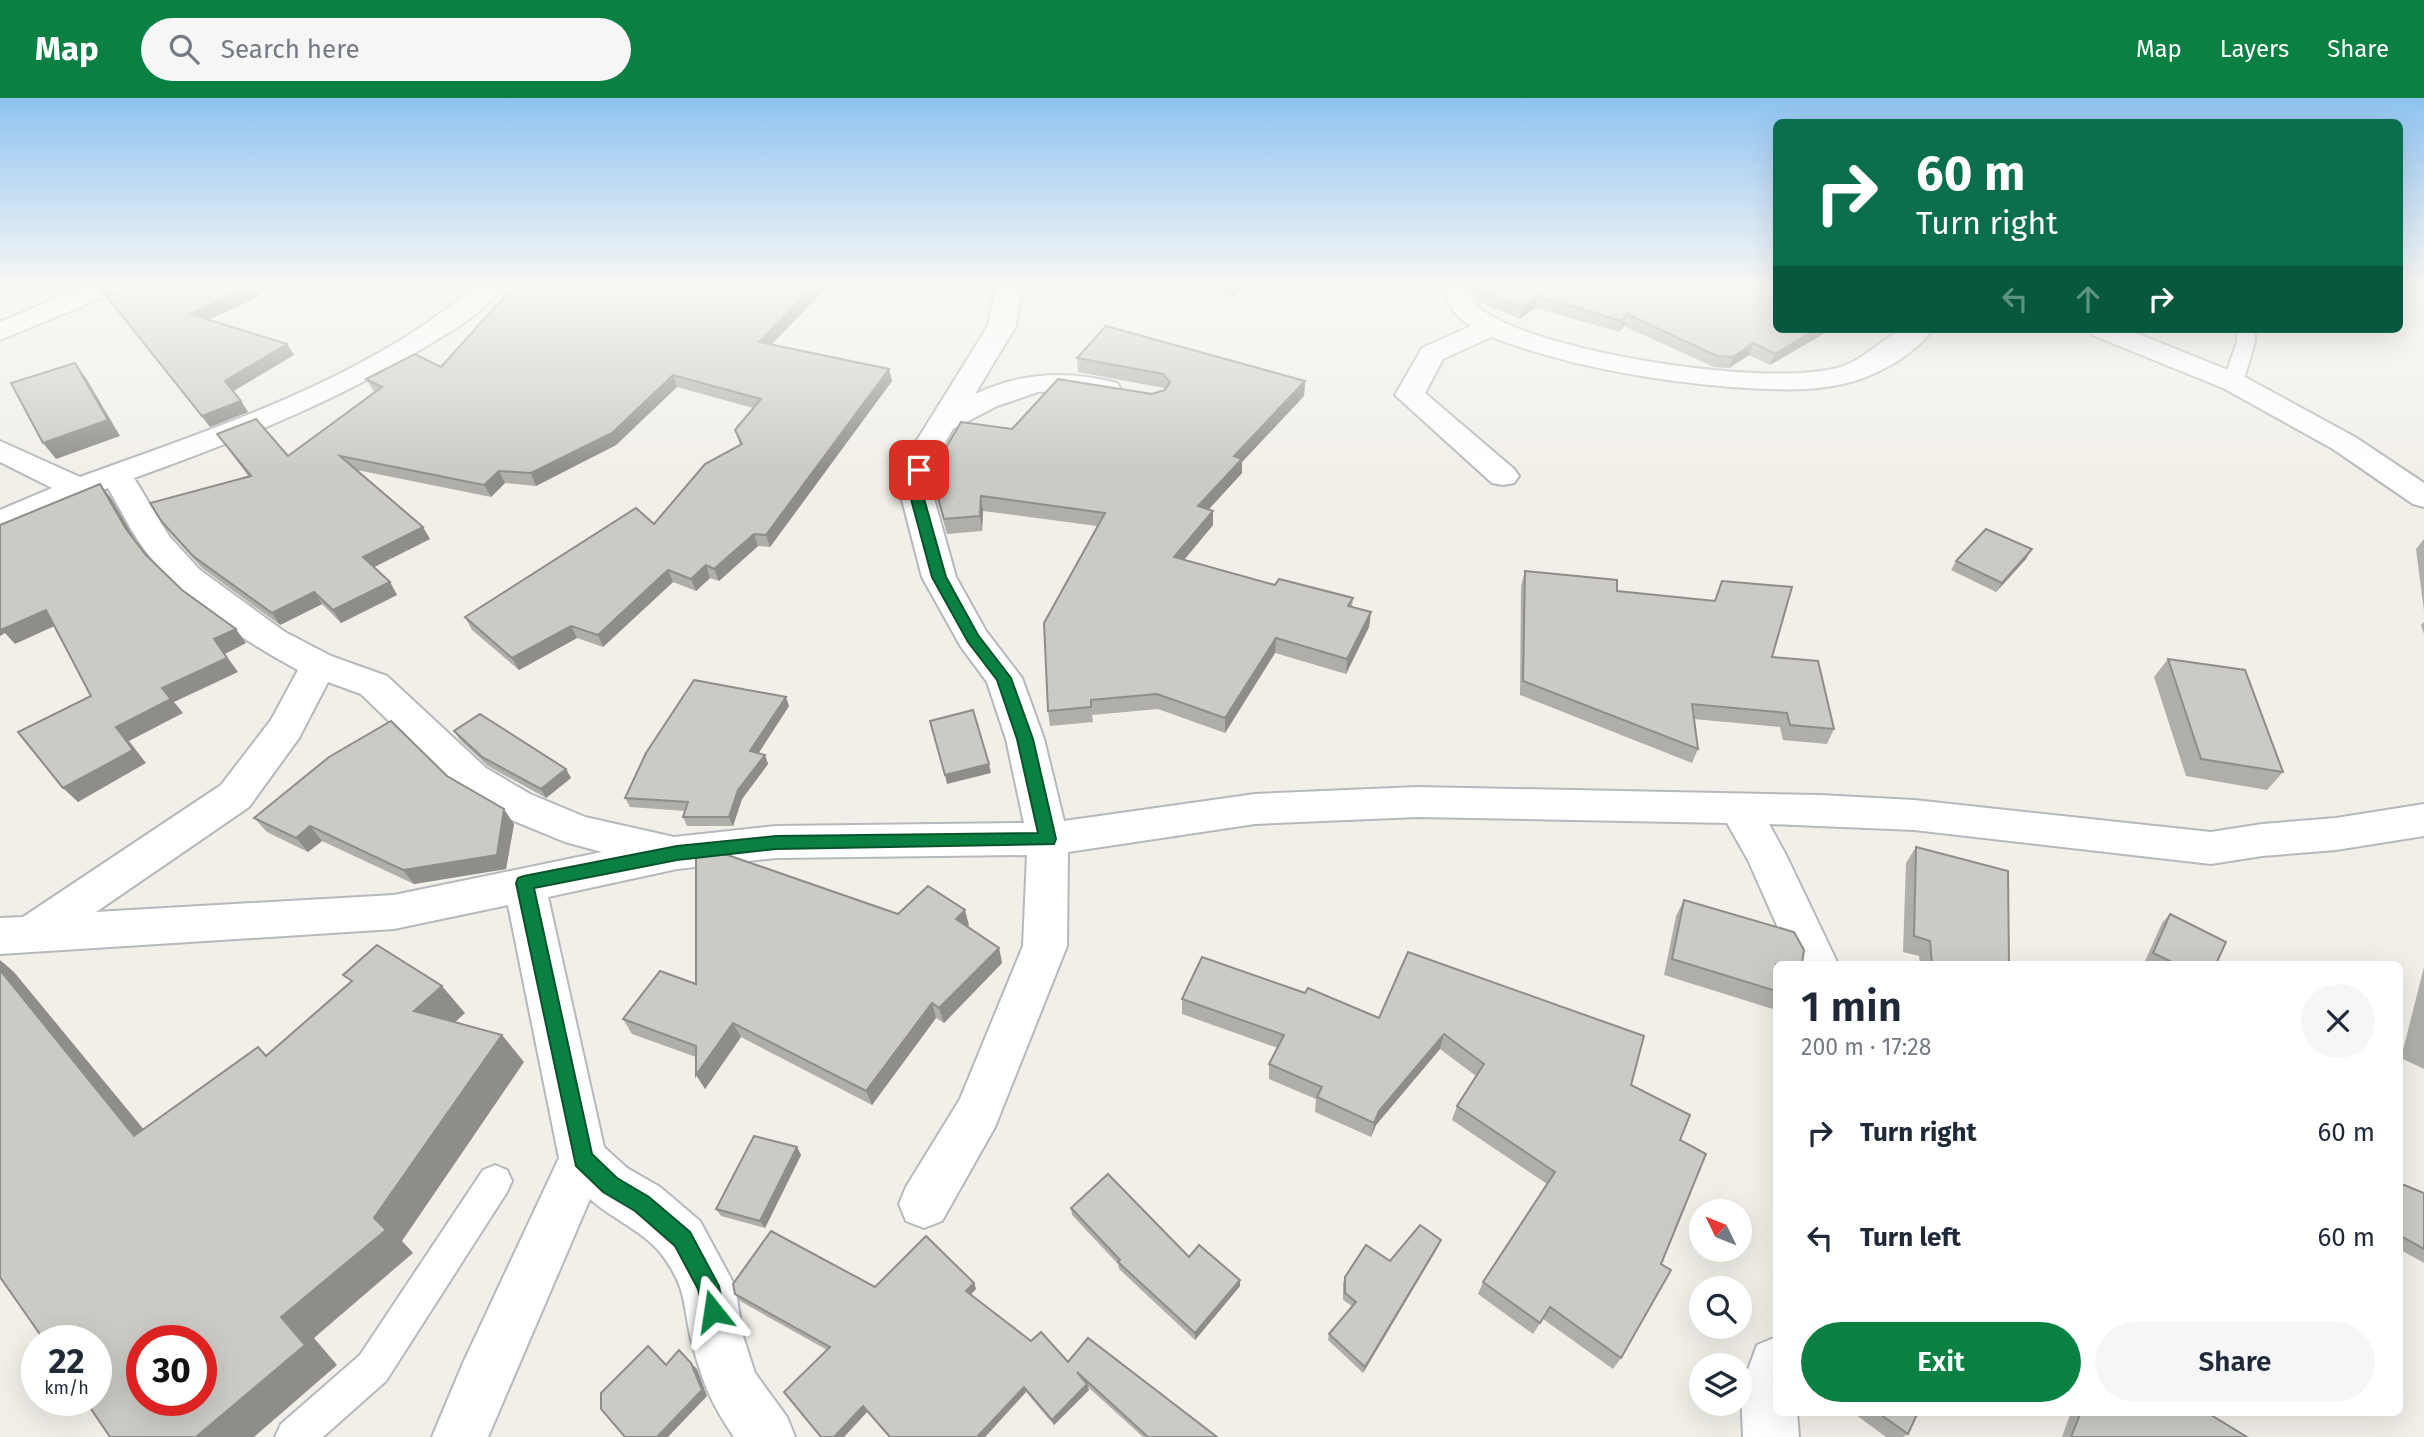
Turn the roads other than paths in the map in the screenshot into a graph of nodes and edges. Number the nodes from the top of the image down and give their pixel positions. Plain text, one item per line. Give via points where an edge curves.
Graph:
1 (405, 347) edge
2 (989, 347) edge
3 (1446, 347) edge
4 (1546, 347) edge
5 (1897, 347) edge
6 (2148, 347) edge
7 (2243, 347) edge
8 (2233, 382) junction
9 (1128, 392) edge
10 (941, 424) junction
11 (0, 450) edge
12 (116, 474) junction
13 (1503, 476) dead end
14 (78, 488) junction
15 (2424, 497) edge
16 (0, 522) edge
17 (318, 665) junction
18 (1739, 810) junction
19 (2424, 820) edge
20 (1048, 839) junction
21 (677, 853) junction
22 (524, 883) junction
23 (16, 934) edge
24 (1815, 961) edge
25 (583, 1159) junction
26 (495, 1181) dead end
27 (924, 1204) dead end
28 (1773, 1373) edge
29 (294, 1437) edge
30 (460, 1437) edge
31 (767, 1437) edge
32 (1771, 1437) edge

1 - 12 street via 251,425
2 - 10 street
3 - 13 street via 1432,354 1410,395
4 - 5 street via 1717,378 1815,381 1841,376
6 - 8 street
7 - 8 lane
8 - 15 street via 2344,443
9 - 10 street via 1065,381 1023,383
10 - 20 street via 923,453 915,488 939,577 973,638 1004,678 1025,739
11 - 14 street
12 - 14 street
12 - 17 street via 156,541 188,578 273,640
14 - 16 street
17 - 21 street via 374,685 472,778 516,805 579,831
17 - 23 street via 286,728 235,796
18 - 19 street via 1914,815 2211,848
18 - 20 street via 1418,802 1255,809
18 - 24 street via 1766,855
20 - 21 street via 776,842
20 - 27 street via 1045,946 978,1112
21 - 22 street
22 - 23 street via 394,912
22 - 25 street
25 - 30 street
25 - 31 street via 682,1239 709,1286 732,1387
26 - 29 lane via 373,1367
28 - 32 street via 1768,1389

